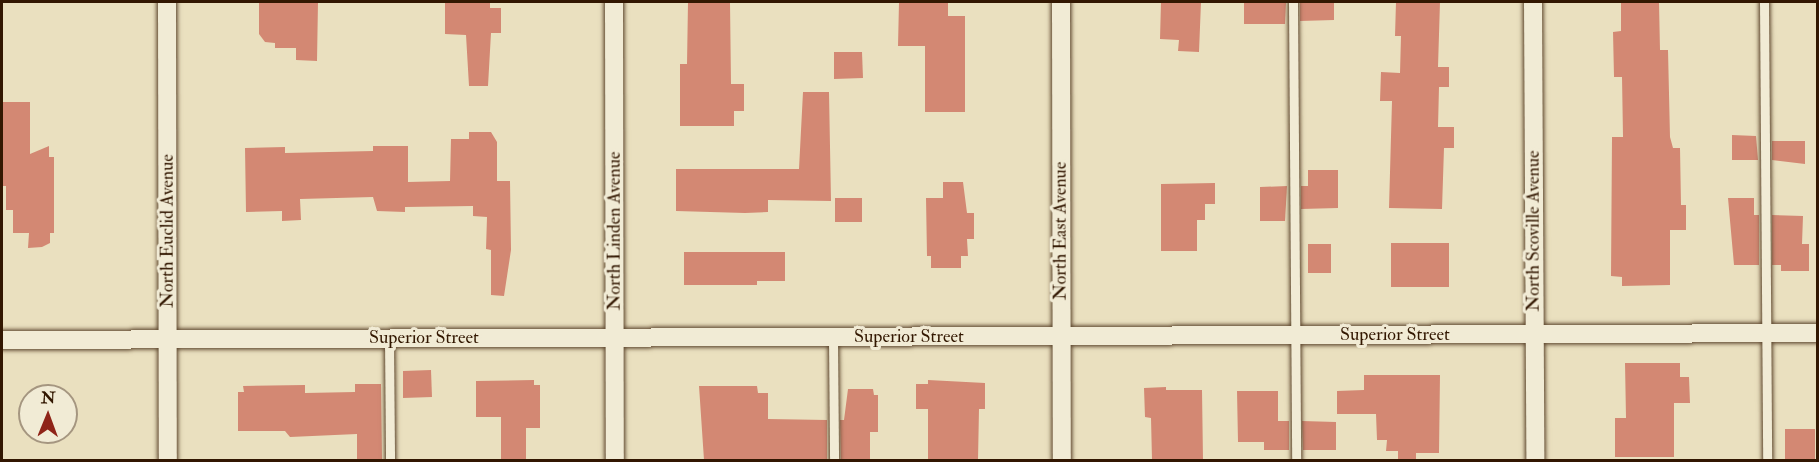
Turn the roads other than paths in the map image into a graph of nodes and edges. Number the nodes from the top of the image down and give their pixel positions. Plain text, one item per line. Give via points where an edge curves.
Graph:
1 (167, 2) edge
2 (614, 2) edge
3 (1061, 2) edge
4 (1293, 2) edge
5 (1533, 2) edge
6 (1764, 2) edge
7 (1818, 333) edge
8 (1766, 334) junction
9 (1295, 335) junction
10 (1534, 335) junction
11 (1061, 336) junction
12 (833, 337) junction
13 (615, 338) junction
14 (168, 339) junction
15 (389, 339) junction
16 (2, 340) edge
17 (168, 460) edge
18 (390, 460) edge
19 (615, 460) edge
20 (834, 460) edge
21 (1062, 460) edge
22 (1296, 460) edge
23 (1535, 460) edge
24 (1767, 460) edge

1 - 14 street, North Euclid Avenue
2 - 13 street, North Linden Avenue
3 - 11 street, North East Avenue
4 - 9 lane
5 - 10 street, North Scoville Avenue
6 - 8 lane
7 - 8 street, Superior Street
8 - 10 street, Superior Street
8 - 24 lane
9 - 10 street, Superior Street
9 - 11 street, Superior Street
9 - 22 lane
10 - 23 street, North Scoville Avenue
11 - 12 street, Superior Street
11 - 21 street, North East Avenue
12 - 13 street, Superior Street
12 - 20 lane
13 - 15 street, Superior Street
13 - 19 street, North Linden Avenue
14 - 15 street, Superior Street
14 - 16 street, Superior Street
14 - 17 street, North Euclid Avenue
15 - 18 lane

